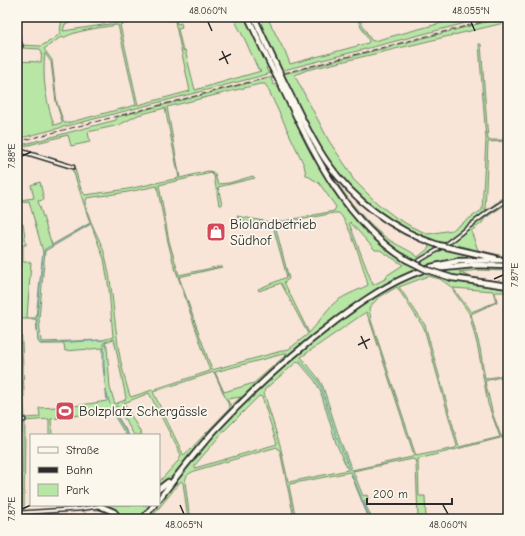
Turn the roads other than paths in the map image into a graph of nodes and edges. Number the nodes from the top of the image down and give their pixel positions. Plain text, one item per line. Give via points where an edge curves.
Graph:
1 (248, 17) edge
2 (254, 17) edge
3 (17, 35) edge
4 (17, 46) edge
5 (274, 65) junction
6 (282, 82) junction
7 (17, 152) edge
8 (72, 167) dead end
9 (508, 199) edge
10 (446, 246) junction
11 (438, 247) junction
12 (506, 260) edge
13 (417, 262) dead end
14 (508, 266) edge
15 (421, 271) dead end
16 (508, 286) edge
17 (17, 420) edge
18 (24, 420) dead end
19 (208, 438) junction
20 (168, 482) junction
21 (160, 488) edge
22 (160, 493) edge
23 (160, 498) edge
24 (96, 506) edge
25 (104, 506) edge
26 (152, 506) edge
27 (17, 513) edge
28 (120, 519) edge
29 (142, 519) edge

1 - 5 highway
2 - 5 highway
3 - 4 street via 21,46
5 - 6 highway, bridge
6 - 11 highway via 322,154 349,189 390,222
6 - 16 highway, bridge via 321,165 343,200 375,236 407,260 428,270 452,278
7 - 8 street
9 - 10 street via 490,210
10 - 11 highway, bridge
10 - 12 highway
11 - 13 street
12 - 14 highway via 458,261 432,268
15 - 19 highway via 381,289 338,319 266,379
17 - 18 street
19 - 20 highway
19 - 23 highway
20 - 21 highway
20 - 22 highway
24 - 27 street
25 - 28 highway
26 - 29 highway

